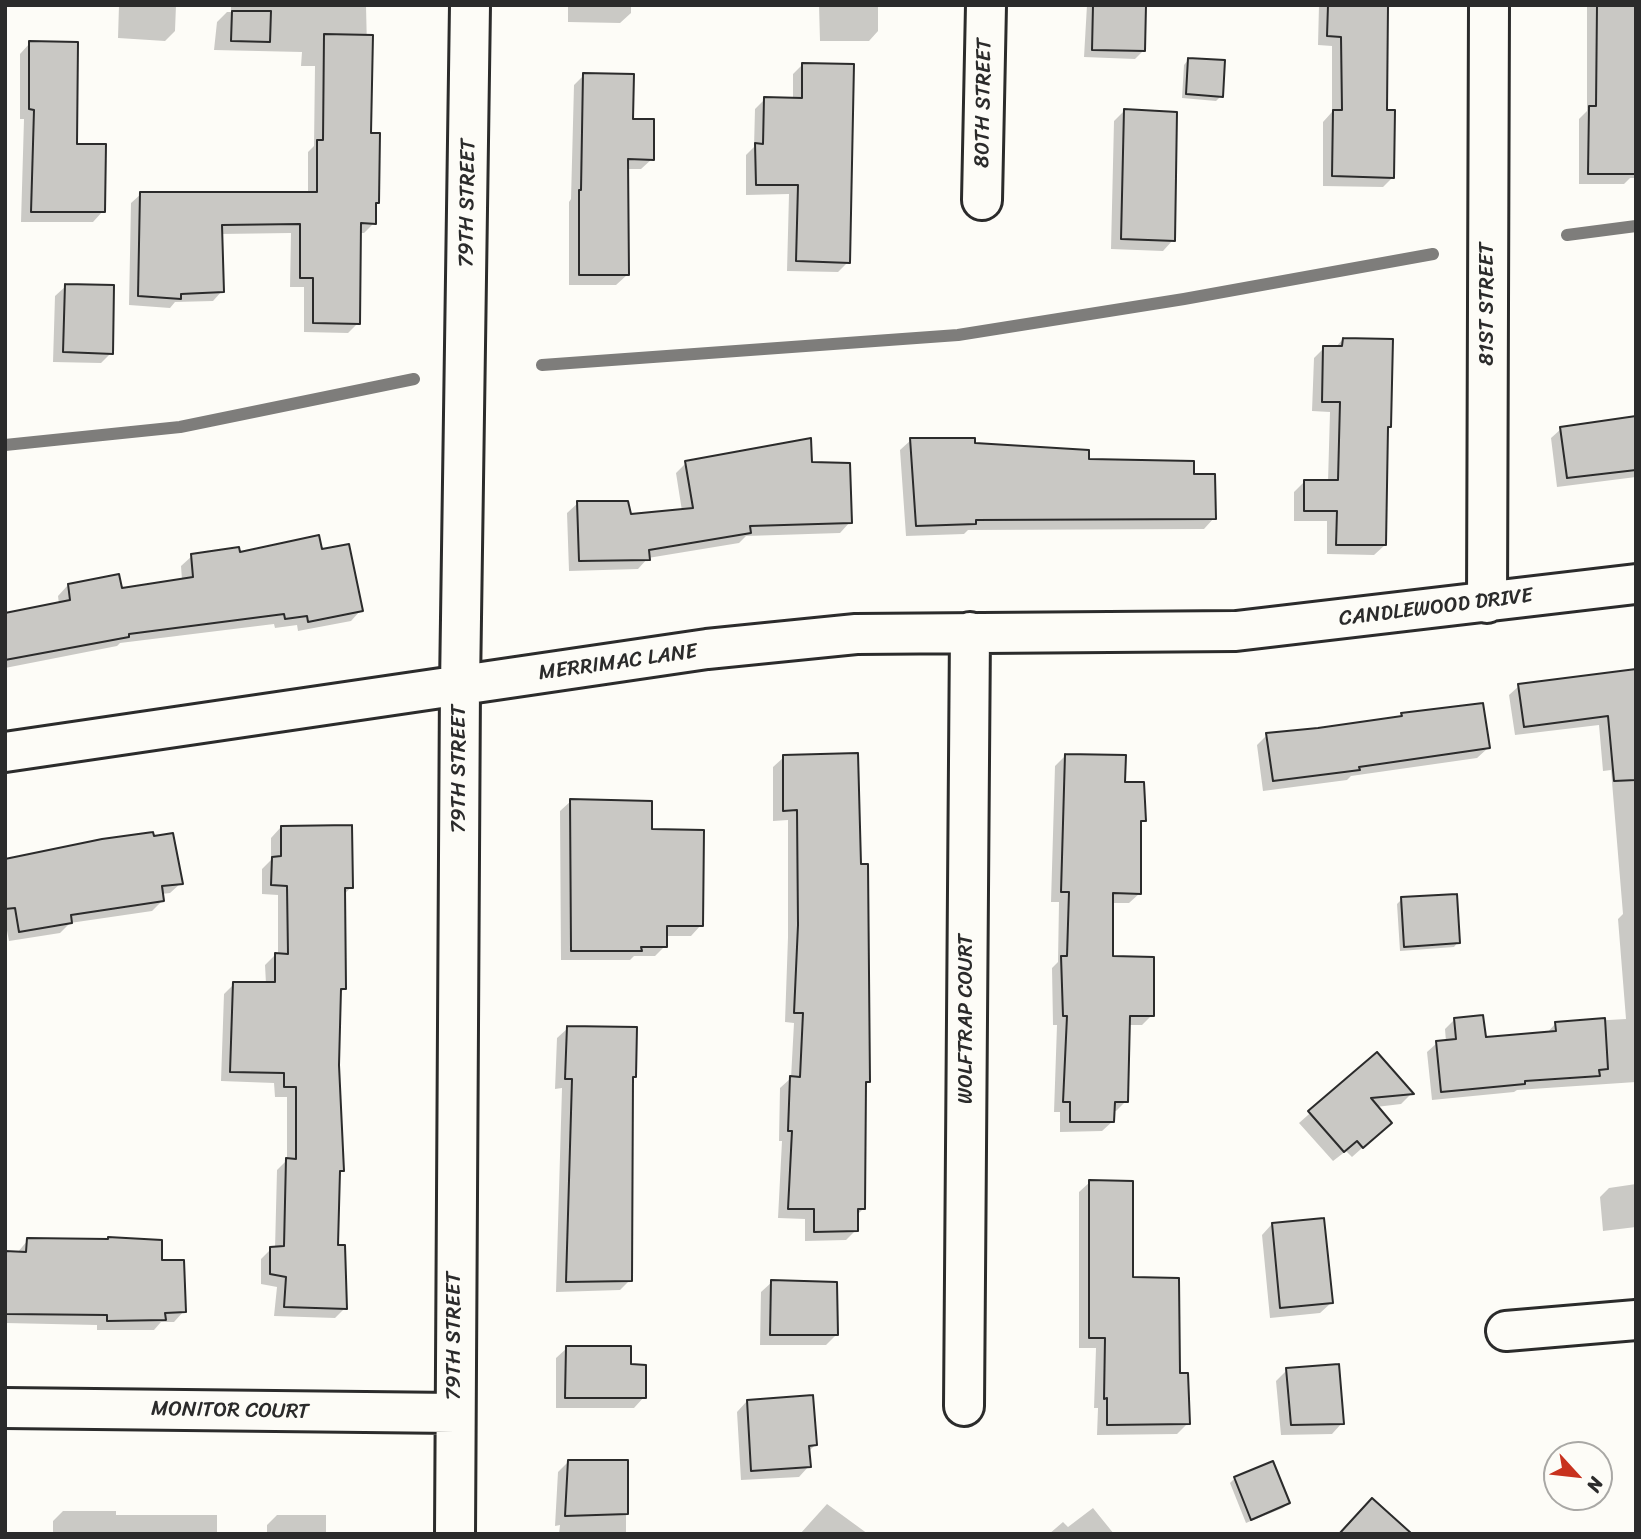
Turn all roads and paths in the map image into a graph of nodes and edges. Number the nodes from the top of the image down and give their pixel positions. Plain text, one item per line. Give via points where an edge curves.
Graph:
1 (470, 5) edge
2 (986, 5) edge
3 (1489, 5) edge
4 (982, 200) dead end
5 (1636, 584) edge
6 (1487, 603) junction
7 (1236, 631) joint
8 (970, 632) junction
9 (460, 686) junction
10 (5, 752) edge
11 (1636, 1320) edge
12 (1506, 1331) dead end
13 (964, 1406) dead end
14 (5, 1408) edge
15 (455, 1413) junction
16 (455, 1534) edge

1 - 9 street, 79TH STREET
2 - 4 street, 80TH STREET
3 - 6 street, 81ST STREET
5 - 6 street, CANDLEWOOD DRIVE
6 - 7 street, CANDLEWOOD DRIVE
7 - 8 street, MERRIMAC LANE
8 - 9 street, MERRIMAC LANE via 856,634 734,646
8 - 13 street, WOLFTRAP COURT
9 - 10 street, MERRIMAC LANE
9 - 15 street, 79TH STREET
11 - 12 street
14 - 15 street, MONITOR COURT
15 - 16 street, 79TH STREET

